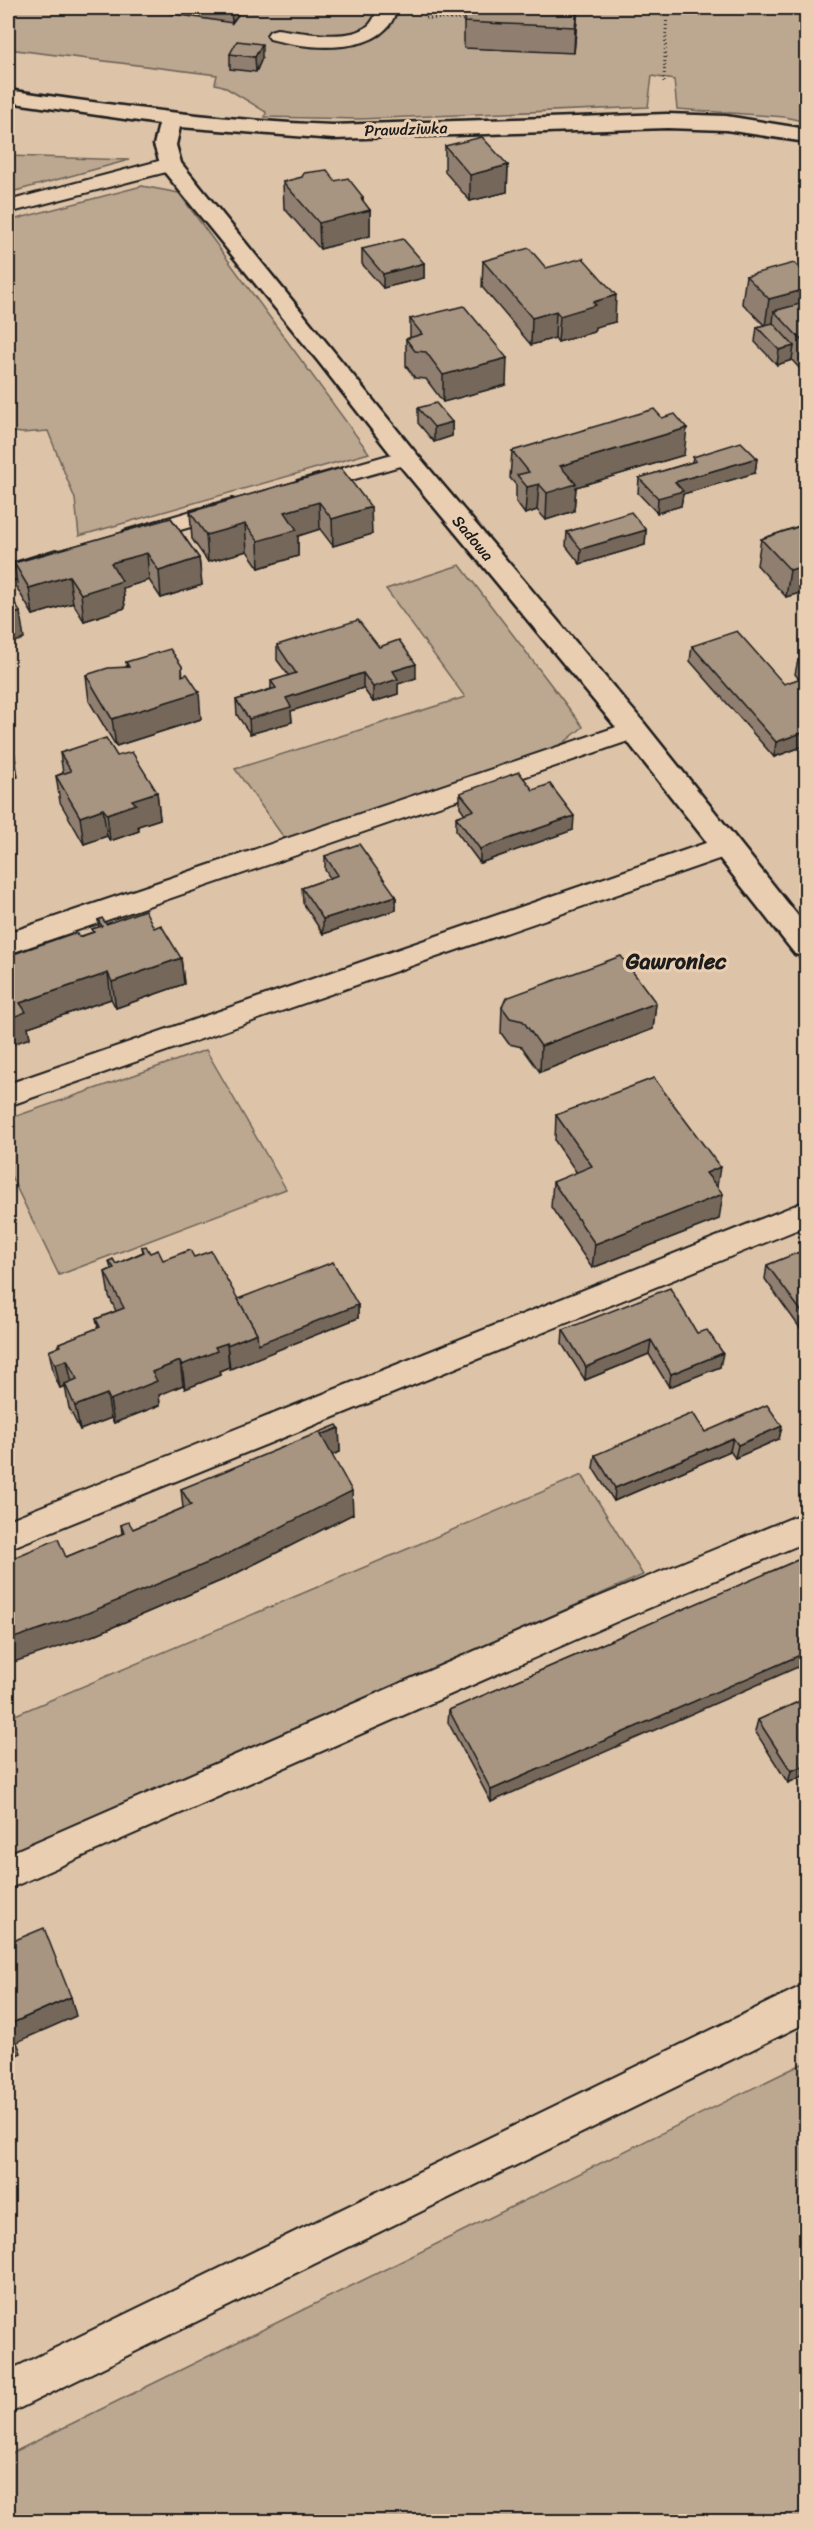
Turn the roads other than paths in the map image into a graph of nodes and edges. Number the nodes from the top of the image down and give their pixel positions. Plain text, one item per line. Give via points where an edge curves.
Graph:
1 (387, 12) edge
2 (277, 35) dead end
3 (8, 96) edge
4 (171, 120) junction
5 (807, 135) edge
6 (170, 164) junction
7 (8, 207) edge
8 (406, 457) junction
9 (288, 491) edge
10 (255, 501) edge
11 (109, 543) edge
12 (75, 553) edge
13 (8, 573) edge
14 (634, 730) junction
15 (726, 846) junction
16 (8, 944) edge
17 (807, 946) edge
18 (8, 1095) edge
19 (807, 1213) edge
20 (807, 1527) edge
21 (8, 1535) edge
22 (8, 1872) edge
23 (807, 2003) edge
24 (8, 2393) edge

1 - 2 lane via 369,34 348,39
3 - 4 street, Prawdziwka
4 - 5 street, Prawdziwka via 333,132 667,121 726,123
4 - 6 street via 165,145
6 - 7 lane
6 - 8 street, Sadowa
8 - 9 lane
8 - 14 street, Sadowa
10 - 11 lane
12 - 13 lane
14 - 15 street, Sadowa
14 - 16 lane
15 - 17 street, Sadowa
15 - 18 lane
19 - 21 lane
20 - 22 lane via 595,1615
23 - 24 lane

